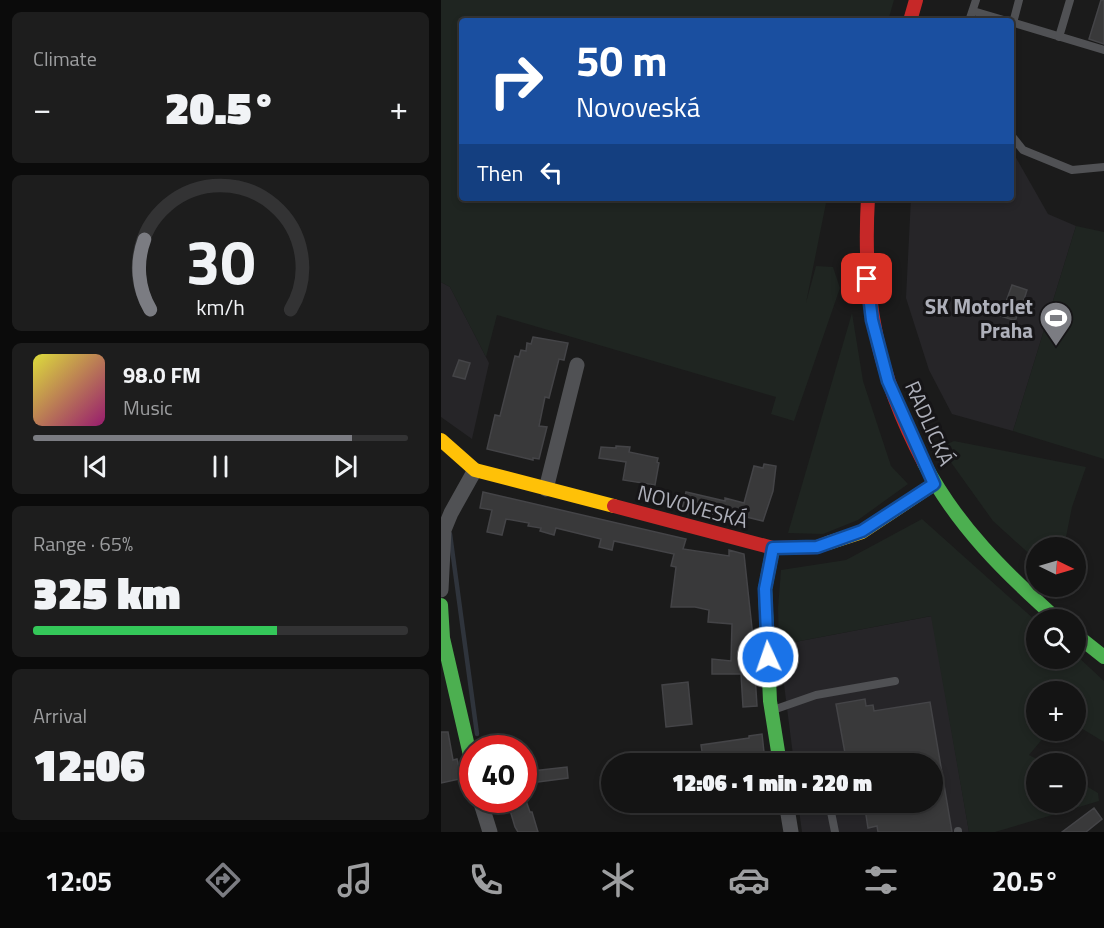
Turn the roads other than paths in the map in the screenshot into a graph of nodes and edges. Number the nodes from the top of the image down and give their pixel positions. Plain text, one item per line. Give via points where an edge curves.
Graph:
1 (916, 0) edge
2 (976, 0) edge
3 (1019, 0) edge
4 (1070, 0) edge
5 (973, 11) junction
6 (911, 18) edge
7 (970, 18) edge
8 (997, 18) edge
9 (1012, 18) edge
10 (1014, 23) edge
11 (1059, 37) junction
12 (1104, 50) edge
13 (1014, 139) edge
14 (1104, 167) edge
15 (868, 201) edge
16 (577, 365) dead end
17 (441, 440) edge
18 (475, 470) junction
19 (934, 484) junction
20 (546, 489) junction
21 (773, 548) junction
22 (441, 590) edge
23 (441, 605) edge
24 (1046, 609) edge
25 (1086, 642) edge
26 (1104, 657) edge
27 (894, 681) dead end
28 (772, 711) junction
29 (465, 735) edge
30 (778, 753) edge
31 (483, 813) edge
32 (788, 813) edge
33 (831, 813) edge
34 (487, 831) edge
35 (791, 832) edge
36 (835, 832) edge

1 - 6 street
2 - 5 lane
3 - 9 lane
4 - 11 lane
5 - 7 lane
5 - 8 lane
10 - 11 lane
11 - 12 lane
13 - 14 lane via 1023,150 1072,170
15 - 19 street, RADLICKÁ via 867,279 875,330 888,381
16 - 20 street
17 - 18 street, NOVOVESKÁ
18 - 20 street, NOVOVESKÁ
18 - 22 street via 444,530
19 - 21 street, NOVOVESKÁ via 862,531 817,547
19 - 24 street, RADLICKÁ via 982,549
20 - 21 street, NOVOVESKÁ
21 - 28 street via 765,589
23 - 29 street via 443,638
25 - 26 street
27 - 28 lane via 816,695
28 - 30 street
31 - 34 street
32 - 35 street
33 - 36 lane

